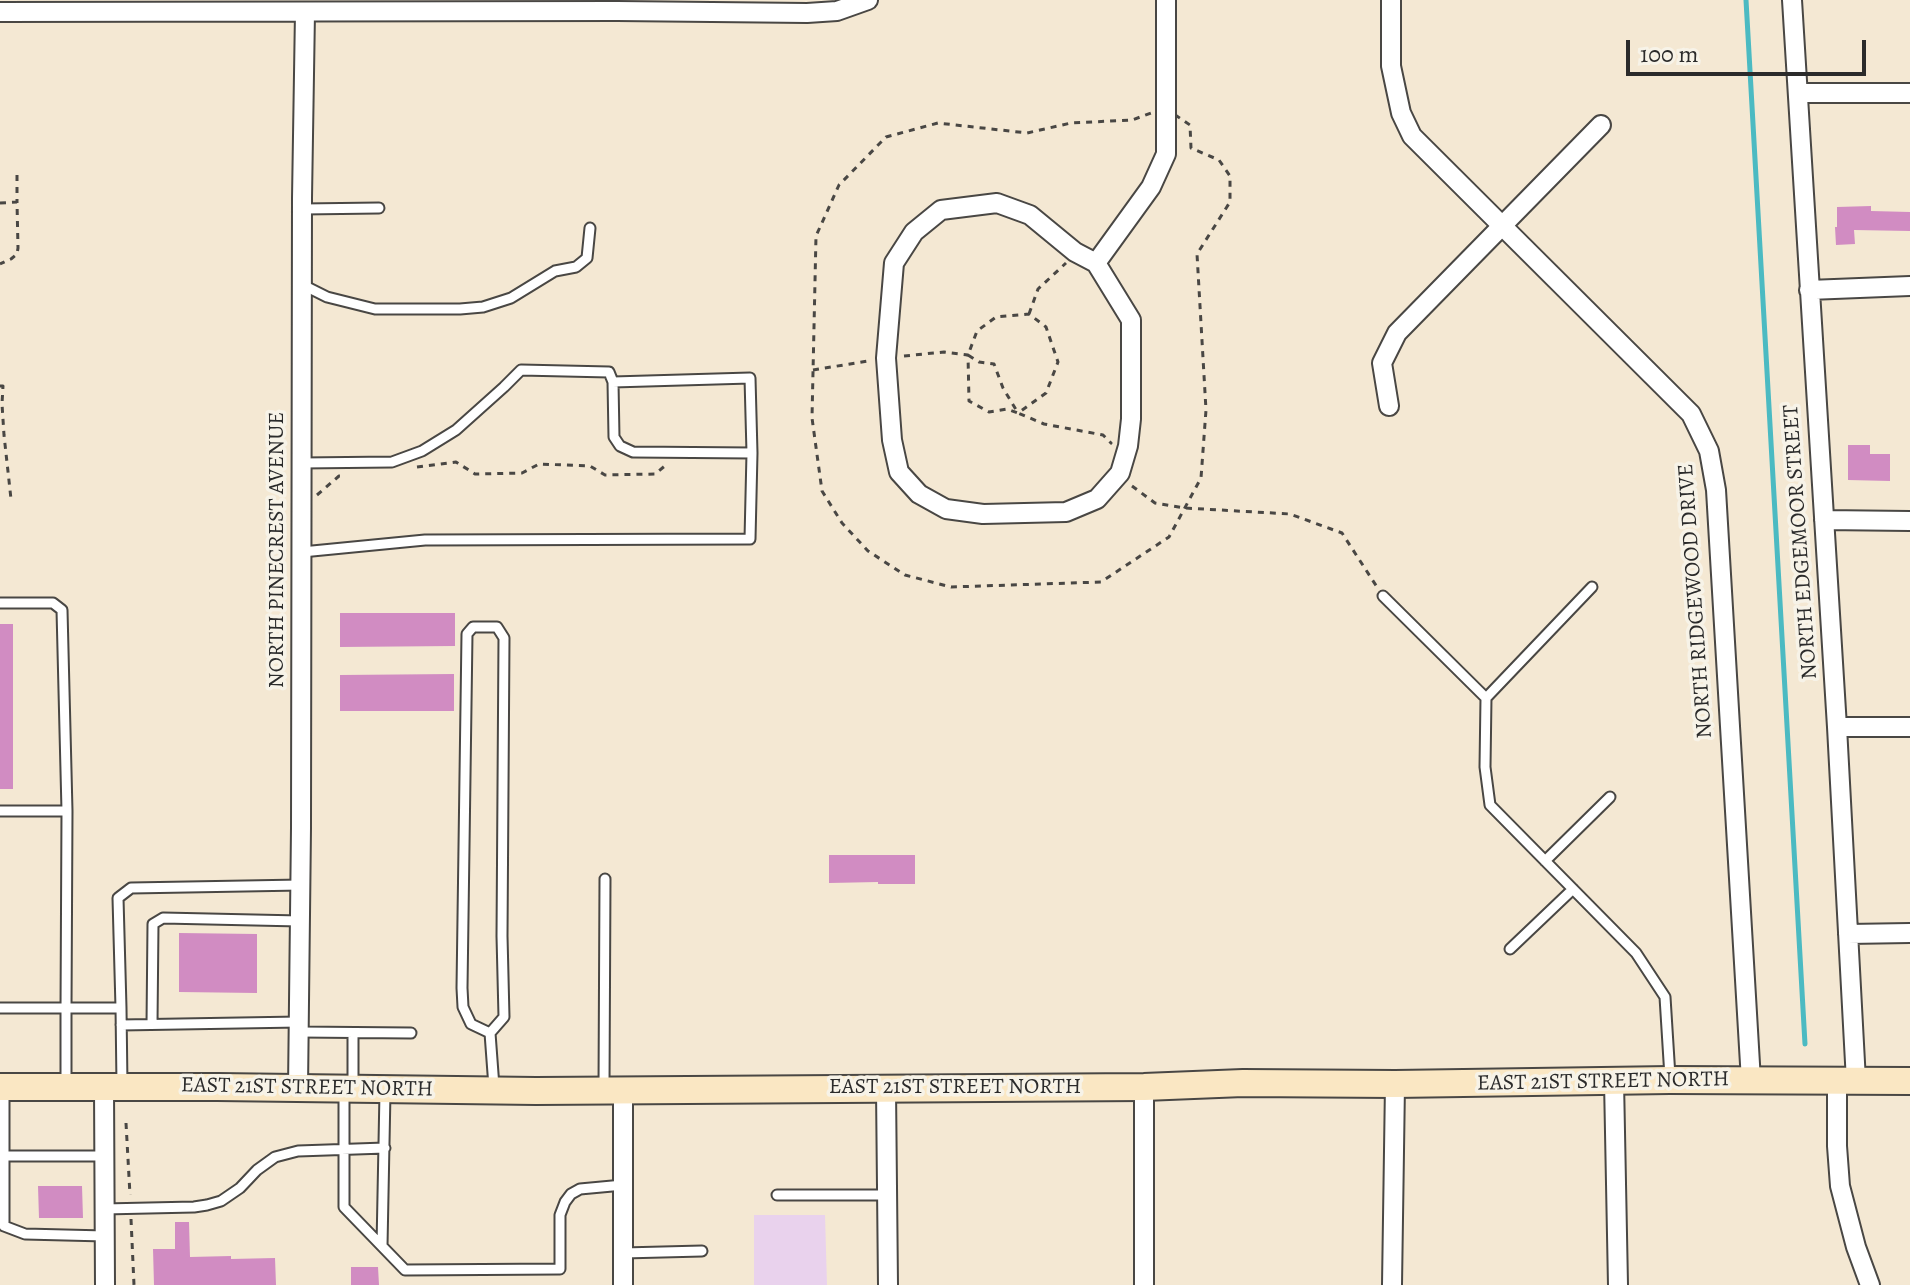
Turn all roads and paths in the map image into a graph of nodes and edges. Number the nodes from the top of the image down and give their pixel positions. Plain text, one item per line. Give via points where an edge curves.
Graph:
1 (868, 0) edge
2 (1166, 0) edge
3 (1391, 0) edge
4 (1792, 0) edge
5 (194, 6) edge
6 (413, 6) edge
7 (0, 12) edge
8 (305, 12) junction
9 (1798, 93) junction
10 (1910, 93) edge
11 (1601, 125) dead end
12 (17, 175) dead end
13 (17, 202) junction
14 (0, 203) edge
15 (379, 208) dead end
16 (303, 209) junction
17 (1501, 226) junction
18 (590, 228) dead end
19 (1075, 252) junction
20 (1096, 263) junction
21 (0, 264) edge
22 (303, 285) junction
23 (1910, 286) edge
24 (1809, 290) junction
25 (1029, 314) junction
26 (968, 355) junction
27 (886, 358) junction
28 (813, 370) dead end
29 (613, 382) junction
30 (0, 386) edge
31 (1389, 406) dead end
32 (1018, 413) junction
33 (752, 453) junction
34 (302, 463) junction
35 (667, 464) dead end
36 (412, 468) dead end
37 (1120, 473) junction
38 (353, 475) dead end
39 (317, 495) dead end
40 (11, 499) dead end
41 (1824, 520) junction
42 (1910, 521) edge
43 (302, 552) junction
44 (1592, 587) dead end
45 (1383, 596) joint
46 (0, 603) edge
47 (1486, 698) junction
48 (1837, 727) junction
49 (1910, 727) edge
50 (1610, 797) dead end
51 (0, 811) edge
52 (67, 811) junction
53 (1545, 861) junction
54 (605, 879) dead end
55 (301, 885) junction
56 (1573, 889) junction
57 (300, 921) junction
58 (1910, 933) edge
59 (1848, 934) junction
60 (1510, 949) dead end
61 (0, 1008) edge
62 (66, 1008) junction
63 (121, 1008) junction
64 (152, 1024) junction
65 (121, 1025) junction
66 (299, 1027) junction
67 (353, 1033) junction
68 (411, 1033) dead end
69 (490, 1033) junction
70 (1670, 1080) junction
71 (1614, 1081) junction
72 (1751, 1081) junction
73 (1847, 1081) junction
74 (1910, 1081) edge
75 (1395, 1084) junction
76 (2, 1087) edge
77 (66, 1087) junction
78 (113, 1087) junction
79 (1144, 1087) junction
80 (298, 1088) junction
81 (349, 1088) junction
82 (385, 1089) junction
83 (886, 1089) junction
84 (494, 1090) junction
85 (614, 1090) junction
86 (385, 1148) junction
87 (344, 1149) junction
88 (4, 1156) junction
89 (104, 1156) junction
90 (623, 1185) junction
91 (777, 1195) dead end
92 (887, 1195) junction
93 (104, 1209) junction
94 (105, 1236) junction
95 (382, 1246) junction
96 (702, 1251) dead end
97 (623, 1253) junction
98 (105, 1285) edge
99 (623, 1285) edge
100 (888, 1285) edge
101 (1144, 1285) edge
102 (1392, 1285) edge
103 (1618, 1285) edge
104 (1870, 1285) edge

1 - 6 street via 837,11 807,13
2 - 20 street via 1166,154 1151,187
3 - 17 street, NORTH RIDGEWOOD DRIVE via 1391,66 1412,136
4 - 9 street, NORTH EDGEMOOR STREET
5 - 7 street
5 - 8 street
6 - 8 street
8 - 16 street, NORTH PINECREST AVENUE
9 - 10 street
9 - 24 street, NORTH EDGEMOOR STREET
11 - 17 street
12 - 13 path
13 - 14 path
13 - 21 path via 17,254
15 - 16 lane
16 - 22 street, NORTH PINECREST AVENUE
17 - 31 street via 1397,333 1382,363
17 - 72 street, NORTH RIDGEWOOD DRIVE via 1691,414 1709,451 1716,490
18 - 22 lane via 587,258 576,267 555,271 511,298 483,307 375,309
19 - 20 street
19 - 25 path via 1038,289
19 - 27 street via 1030,215 997,203 941,210 914,232 894,263
20 - 37 street via 1131,320 1131,419
22 - 34 street, NORTH PINECREST AVENUE
23 - 24 street
24 - 41 street, NORTH EDGEMOOR STREET
25 - 26 path via 996,317 977,331
25 - 32 path via 1046,327 1058,362 1046,393
26 - 27 path
26 - 32 path via 994,364
26 - 32 path via 969,401 989,412
27 - 28 path
27 - 37 street via 899,472 919,494 946,509 983,514 1066,512 1097,499
29 - 33 lane via 614,437 620,446 633,452
29 - 33 lane via 750,378
29 - 34 lane via 609,372 521,370 456,430 422,451 392,462
30 - 40 path
32 - 37 path via 1044,424 1103,435 1111,443 1103,467
33 - 43 lane via 750,539 425,540
34 - 43 street, NORTH PINECREST AVENUE
35 - 36 path via 655,474 605,475 590,466 539,464 522,473 475,474 456,462
37 - 45 path via 1155,503 1290,514 1342,533
38 - 39 path via 339,476
41 - 42 street
41 - 48 street, NORTH EDGEMOOR STREET
43 - 55 street, NORTH PINECREST AVENUE
44 - 47 lane
45 - 47 lane
46 - 52 lane via 53,603 62,610
47 - 53 lane via 1490,805
48 - 49 street
48 - 59 street, NORTH EDGEMOOR STREET
50 - 53 lane
51 - 52 lane
52 - 62 lane
53 - 56 lane
54 - 85 lane
55 - 57 street, NORTH PINECREST AVENUE
55 - 63 lane via 131,888 118,898
56 - 60 lane
56 - 70 lane via 1636,953 1665,997
57 - 64 lane via 163,918 153,924
57 - 66 street, NORTH PINECREST AVENUE
58 - 59 street
59 - 73 street, NORTH EDGEMOOR STREET
61 - 62 lane
62 - 63 lane
62 - 77 lane
63 - 65 lane
64 - 65 lane
64 - 66 lane
65 - 78 lane
66 - 67 lane
66 - 80 street, NORTH PINECREST AVENUE
67 - 68 lane
67 - 81 lane
69 - 69 lane via 471,1024 462,988 467,634 473,627 497,627 504,638 504,1017
69 - 84 lane
70 - 71 main road, EAST 21ST STREET NORTH
70 - 72 main road, EAST 21ST STREET NORTH
71 - 75 main road, EAST 21ST STREET NORTH
71 - 103 street
72 - 73 main road, EAST 21ST STREET NORTH
73 - 74 main road, EAST 21ST STREET NORTH
73 - 104 street, NORTH EDGEMOOR STREET via 1837,1146 1840,1186
75 - 79 main road, EAST 21ST STREET NORTH
75 - 102 street
76 - 77 main road, EAST 21ST STREET NORTH
76 - 88 lane
77 - 78 main road, EAST 21ST STREET NORTH
78 - 80 main road, EAST 21ST STREET NORTH
78 - 89 street
79 - 83 main road, EAST 21ST STREET NORTH
79 - 101 street
80 - 81 main road, EAST 21ST STREET NORTH
81 - 82 main road, EAST 21ST STREET NORTH
81 - 87 lane
82 - 84 main road, EAST 21ST STREET NORTH
82 - 86 lane
83 - 85 main road, EAST 21ST STREET NORTH
83 - 92 street
84 - 85 main road, EAST 21ST STREET NORTH
85 - 90 street
86 - 87 lane
86 - 95 lane
87 - 93 lane via 275,1157 240,1188 207,1205
87 - 95 lane via 344,1207
88 - 89 lane
88 - 94 lane via 4,1226 25,1234
89 - 93 street
90 - 95 lane via 571,1194 560,1215 560,1269 405,1270
90 - 97 street
91 - 92 lane
92 - 100 street
93 - 94 street
94 - 98 street
96 - 97 lane
97 - 99 street

